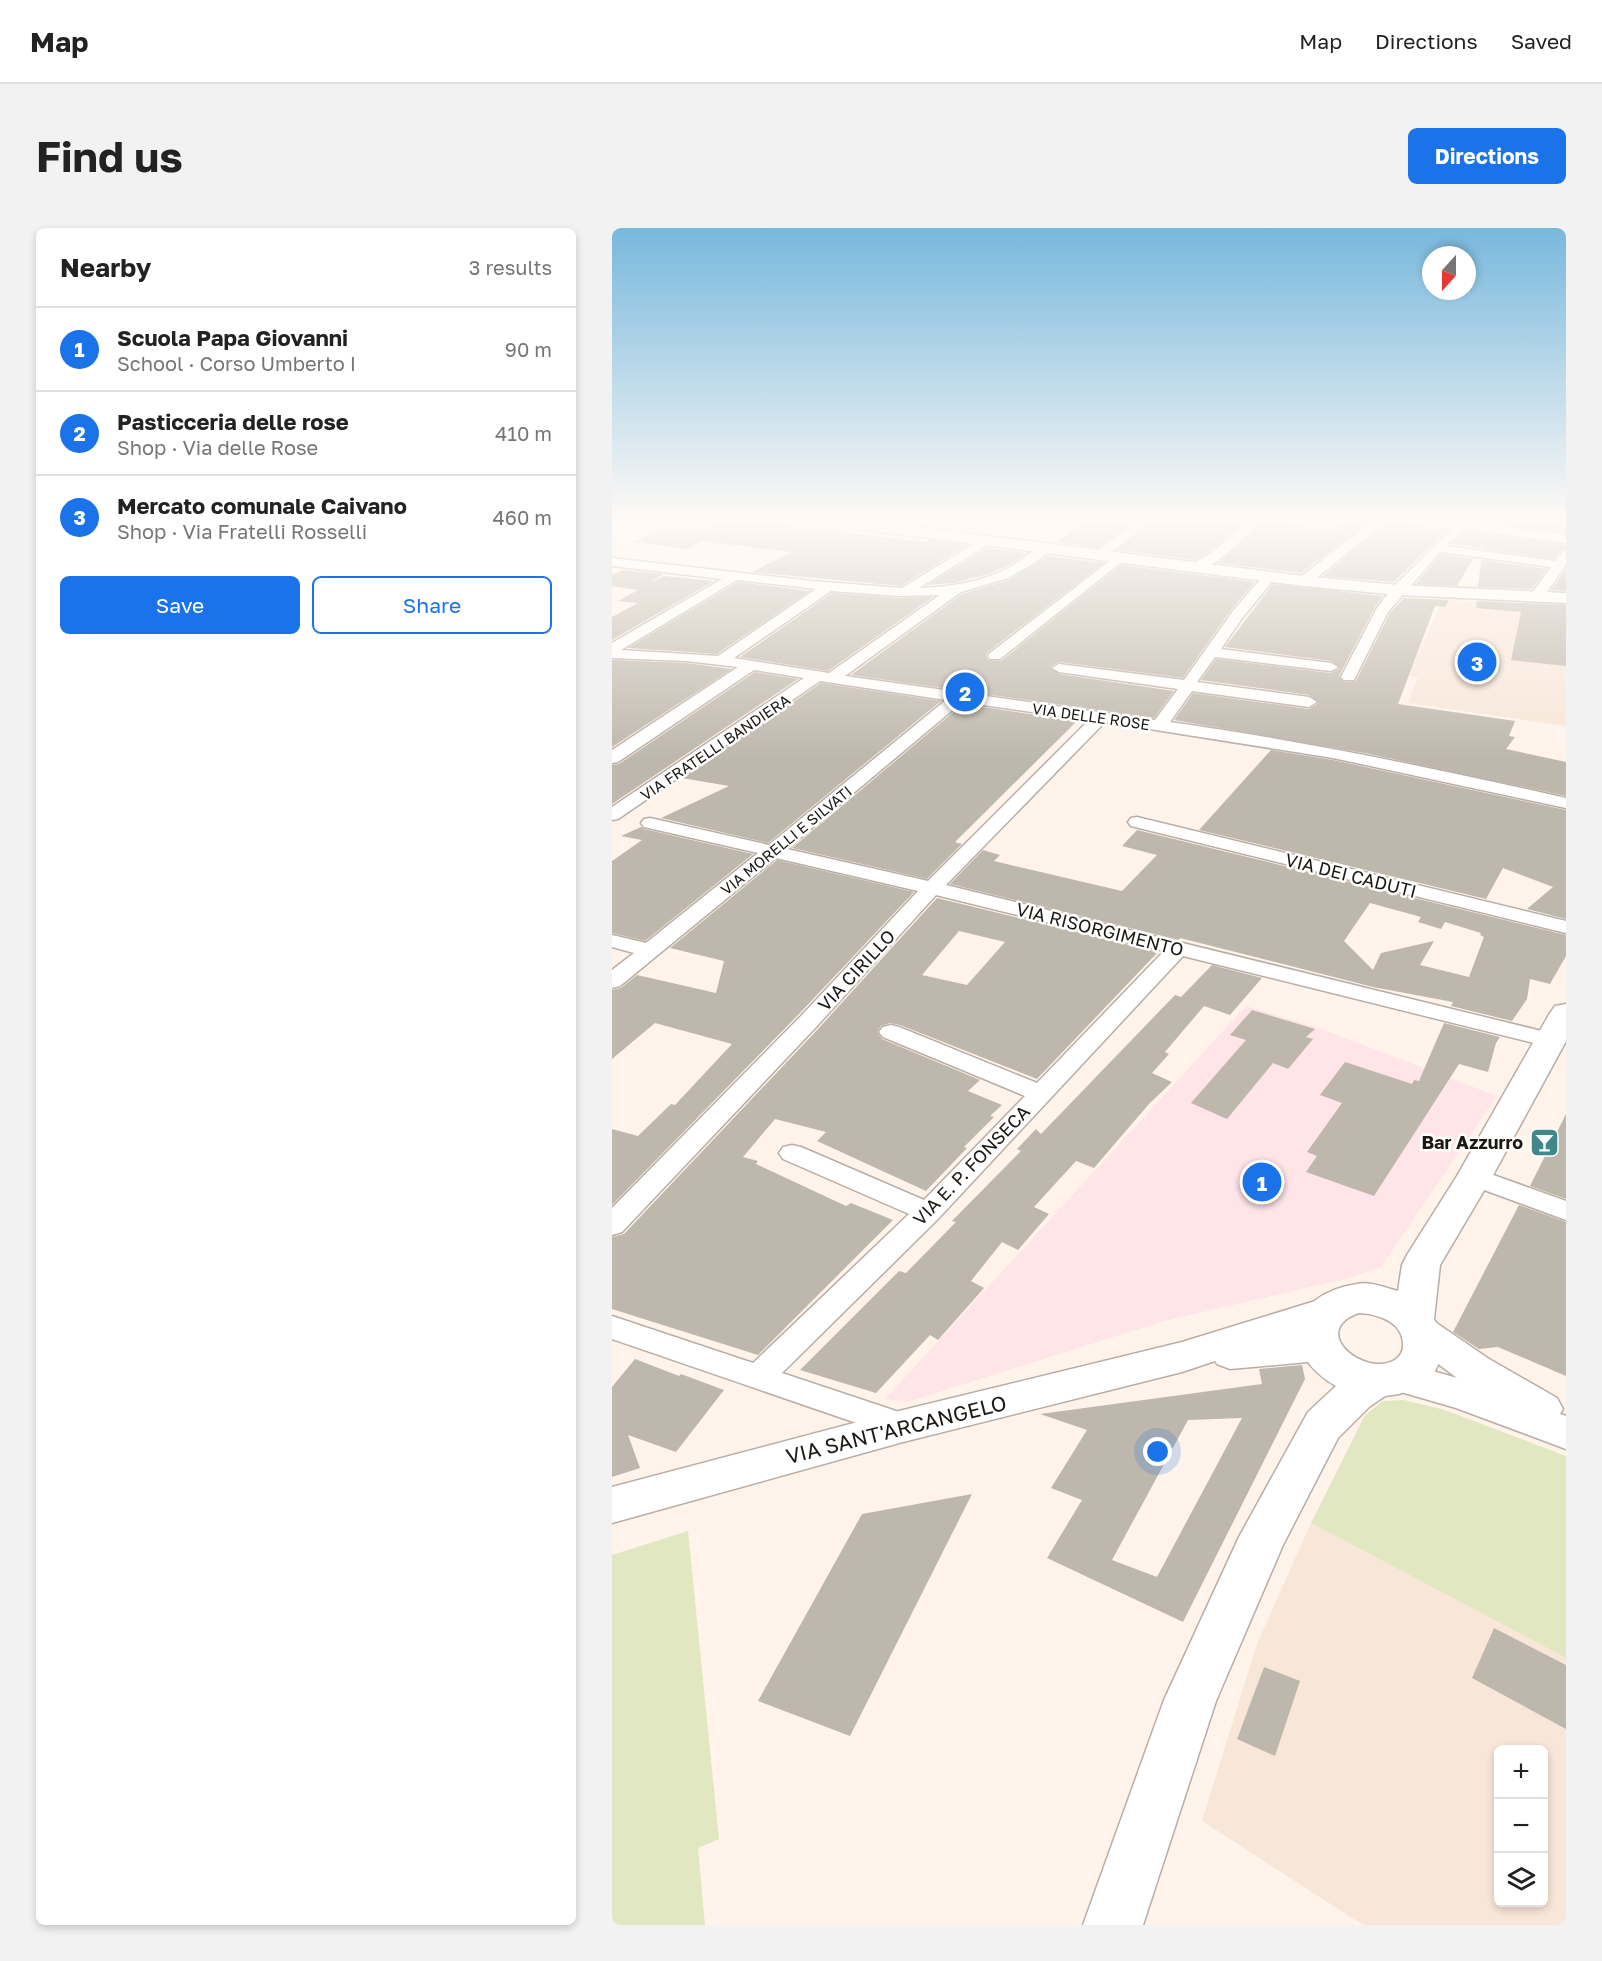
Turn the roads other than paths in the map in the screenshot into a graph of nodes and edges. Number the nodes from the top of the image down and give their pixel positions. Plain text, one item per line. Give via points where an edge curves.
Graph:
1 (693, 601) edge
2 (807, 601) edge
3 (939, 601) edge
4 (1064, 601) edge
5 (1249, 601) edge
6 (1389, 601) edge
7 (612, 649) edge
8 (1210, 652) junction
9 (612, 654) edge
10 (995, 656) dead end
11 (720, 661) junction
12 (750, 666) junction
13 (1331, 667) dead end
14 (1059, 668) dead end
15 (824, 677) junction
16 (1349, 677) dead end
17 (1186, 685) junction
18 (959, 697) junction
19 (1309, 702) dead end
20 (1101, 717) junction
21 (1159, 726) junction
22 (612, 758) edge
23 (1566, 803) edge
24 (612, 815) edge
25 (1137, 822) dead end
26 (650, 823) dead end
27 (771, 851) junction
28 (932, 888) junction
29 (1566, 927) edge
30 (612, 941) edge
31 (1179, 948) junction
32 (650, 950) junction
33 (612, 981) edge
34 (1559, 1030) edge
35 (891, 1032) dead end
36 (1040, 1093) junction
37 (792, 1153) dead end
38 (1474, 1177) junction
39 (1566, 1211) edge
40 (928, 1212) junction
41 (612, 1225) edge
42 (1421, 1265) junction
43 (1418, 1326) junction
44 (612, 1327) edge
45 (1333, 1330) junction
46 (758, 1377) junction
47 (1389, 1378) junction
48 (1566, 1422) edge
49 (1323, 1425) junction
50 (903, 1426) junction
51 (1566, 1433) edge
52 (612, 1505) edge
53 (1113, 1925) edge

1 - 7 street
2 - 11 street
3 - 15 street, VIA FRATELLI BANDIERA
4 - 10 street
5 - 8 street
6 - 16 street
8 - 13 street
8 - 17 street
9 - 11 street, VIA DELLE ROSE
11 - 12 street, VIA DELLE ROSE
12 - 15 street, VIA DELLE ROSE
12 - 22 street
14 - 17 street
15 - 18 street, VIA DELLE ROSE
15 - 24 street, VIA FRATELLI BANDIERA
17 - 19 street
17 - 21 street
18 - 20 street, VIA DELLE ROSE
18 - 27 street, VIA MORELLI E SILVATI
20 - 21 street, VIA DELLE ROSE
20 - 28 street, VIA CIRILLO
21 - 23 street, VIA DELLE ROSE via 1336,754
25 - 29 street, VIA DEI CADUTI
26 - 27 street, VIA RISORGIMENTO
27 - 28 street, VIA RISORGIMENTO
27 - 32 street, VIA MORELLI E SILVATI
28 - 31 street, VIA RISORGIMENTO
28 - 41 street, VIA CIRILLO
30 - 32 street
31 - 34 street, VIA RISORGIMENTO
31 - 36 street, VIA E. P. FONSECA
32 - 33 street, VIA MORELLI E SILVATI
34 - 38 main road
35 - 36 street
36 - 40 street, VIA E. P. FONSECA
37 - 40 street
38 - 39 street
38 - 42 main road
40 - 46 street, VIA E. P. FONSECA
42 - 43 main road via 1416,1291
42 - 45 main road
43 - 45 main road via 1403,1310 1389,1303
43 - 47 main road via 1425,1345 1423,1358 1414,1369
43 - 48 street via 1475,1370
44 - 46 street
45 - 47 main road via 1360,1378
45 - 49 main road
45 - 50 street, VIA SANT'ARCANGELO via 1182,1357
46 - 50 street
47 - 49 main road via 1354,1395
47 - 51 street via 1464,1395
49 - 53 main road via 1263,1537 1190,1700
50 - 52 street, VIA SANT'ARCANGELO

